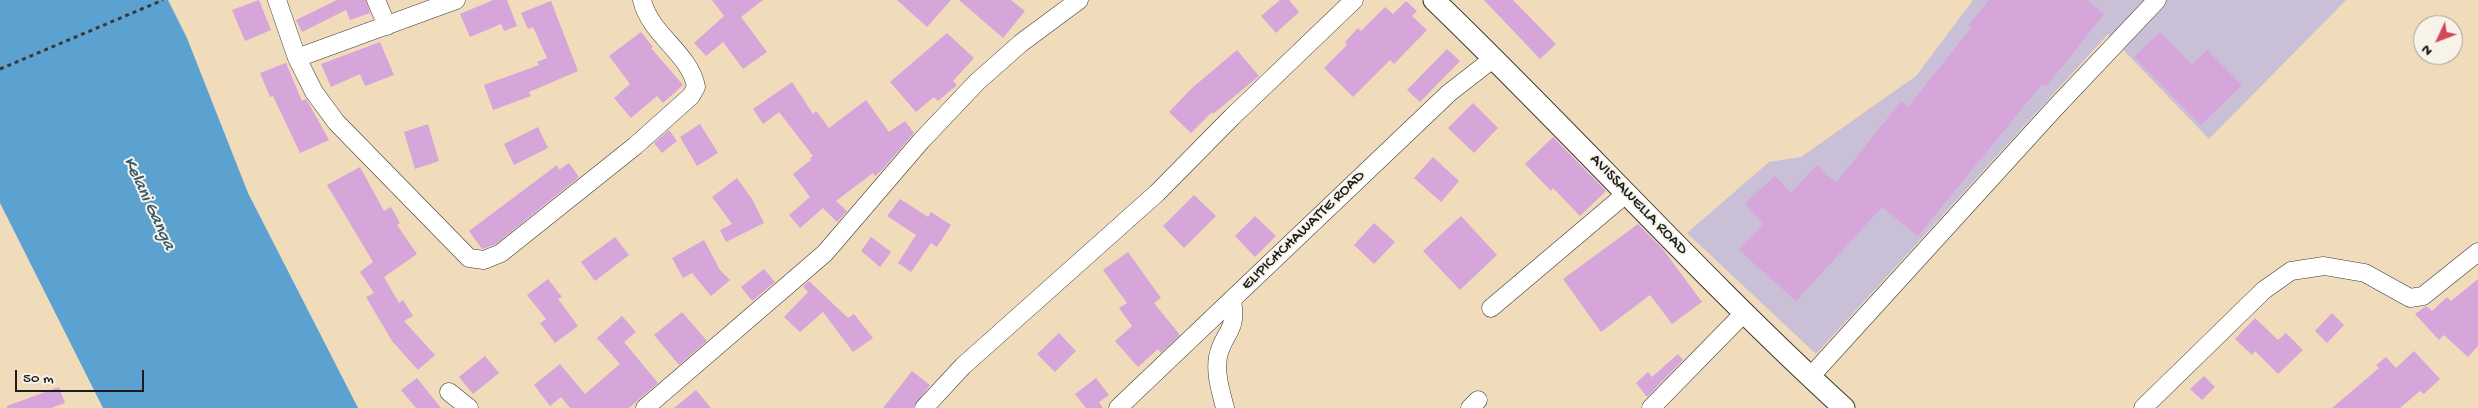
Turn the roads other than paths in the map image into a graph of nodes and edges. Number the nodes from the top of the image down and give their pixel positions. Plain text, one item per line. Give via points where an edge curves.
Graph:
1 (277, 0) edge
2 (376, 0) edge
3 (456, 0) edge
4 (642, 0) edge
5 (1079, 0) edge
6 (1354, 0) edge
7 (1434, 0) edge
8 (2157, 0) edge
9 (387, 26) junction
10 (297, 58) junction
11 (1494, 58) junction
12 (1627, 193) junction
13 (2478, 252) edge
14 (1232, 301) junction
15 (1491, 308) dead end
16 (1744, 313) junction
17 (1810, 377) junction
18 (448, 392) dead end
19 (469, 408) edge
20 (645, 408) edge
21 (924, 408) edge
22 (1118, 408) edge
23 (1225, 408) edge
24 (1651, 408) edge
25 (1844, 408) edge
26 (2142, 408) edge

1 - 10 street
2 - 9 street
3 - 9 street
4 - 10 street via 653,26 694,73 696,87 635,146 501,253 484,260 469,258 356,145 314,92
5 - 20 street via 1021,43 977,82 825,253
6 - 21 street via 1157,193 963,366
7 - 11 main road, AVISSAWELLA ROAD
8 - 17 street
9 - 10 street
11 - 12 main road, AVISSAWELLA ROAD
11 - 14 street, ELIPICHCHAWATTE ROAD via 1449,93
12 - 15 street
12 - 16 main road, AVISSAWELLA ROAD
13 - 26 street via 2423,296 2410,298 2365,273 2324,266 2291,271 2264,290
14 - 22 street, ELIPICHCHAWATTE ROAD
14 - 23 street via 1233,326 1218,355 1217,370
16 - 17 main road, AVISSAWELLA ROAD
16 - 24 street
17 - 25 main road, AVISSAWELLA ROAD
18 - 19 street

